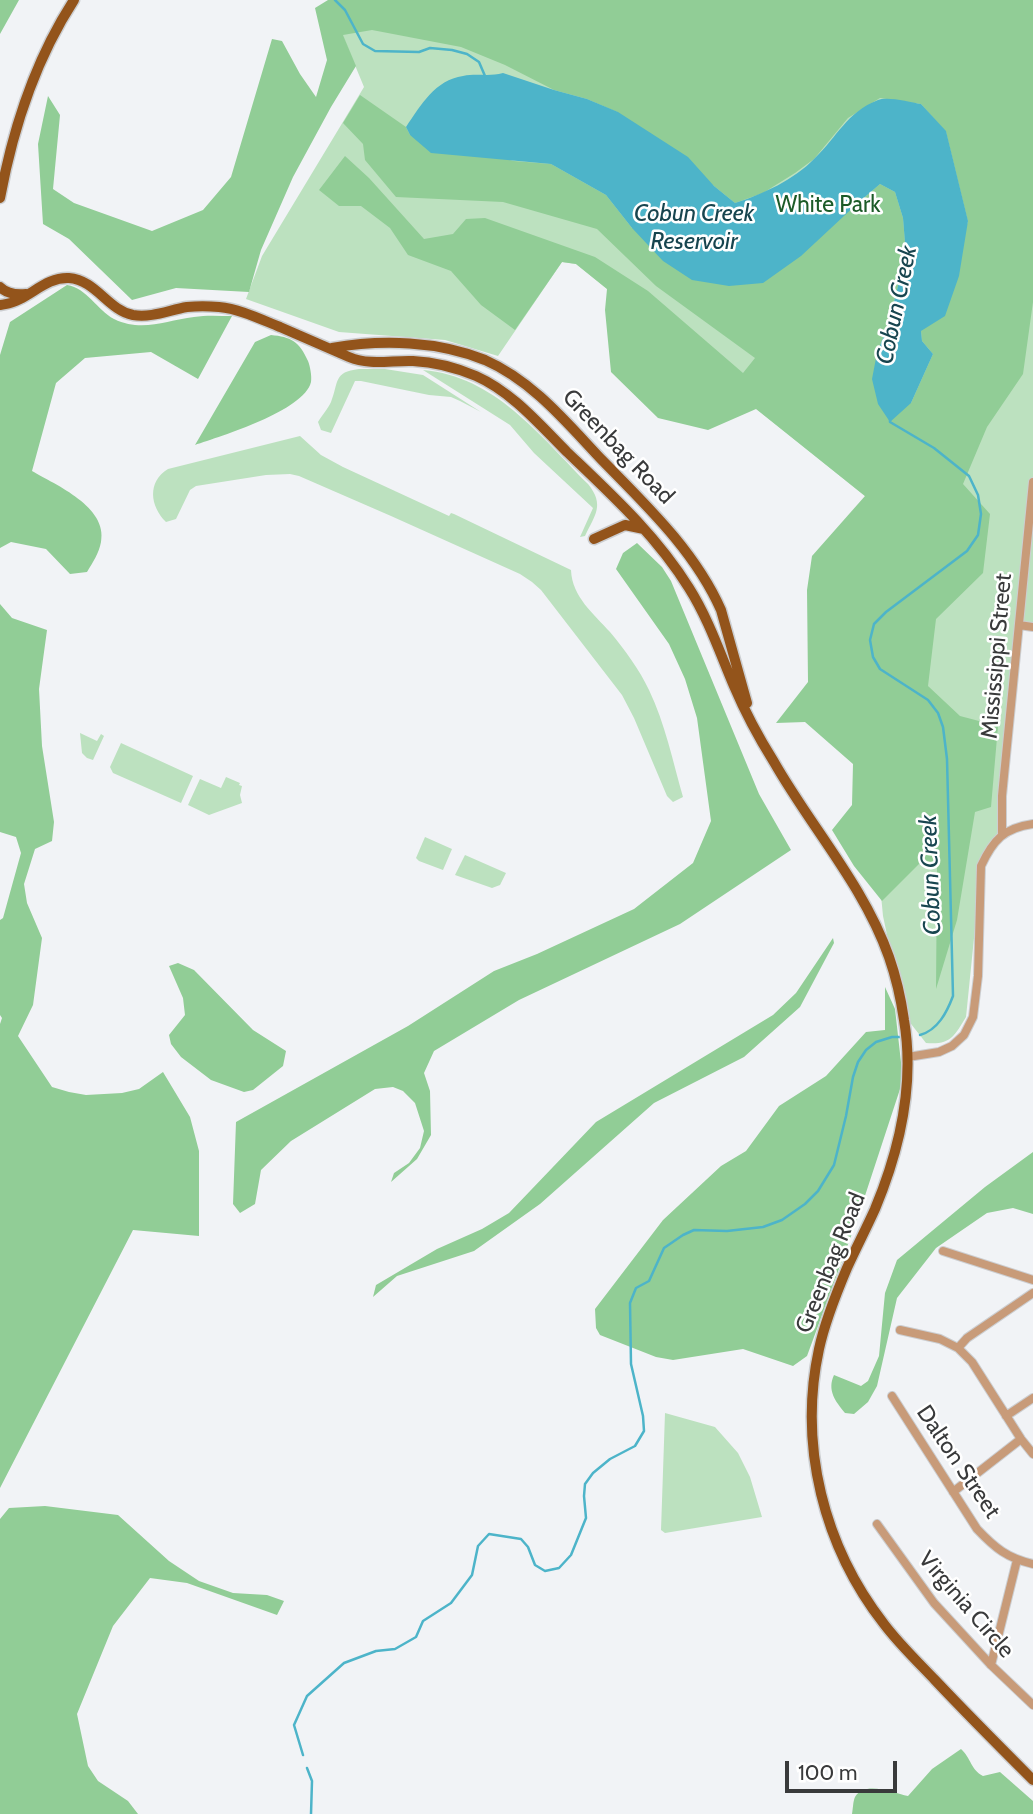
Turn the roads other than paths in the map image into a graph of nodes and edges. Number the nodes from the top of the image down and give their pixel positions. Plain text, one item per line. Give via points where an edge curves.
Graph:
1 (74, 0) edge
2 (0, 198) edge
3 (0, 287) edge
4 (29, 294) junction
5 (0, 305) edge
6 (332, 348) junction
7 (1033, 482) edge
8 (647, 530) junction
9 (594, 539) dead end
10 (1019, 625) junction
11 (1033, 626) edge
12 (755, 727) junction
13 (1033, 824) edge
14 (1002, 833) junction
15 (908, 1057) junction
16 (943, 1251) dead end
17 (1033, 1280) edge
18 (1033, 1293) edge
19 (900, 1330) dead end
20 (958, 1348) junction
21 (891, 1396) dead end
22 (1033, 1398) edge
23 (1006, 1416) junction
24 (1021, 1439) junction
25 (1033, 1454) edge
26 (953, 1492) junction
27 (877, 1524) dead end
28 (1017, 1560) junction
29 (1033, 1564) edge
30 (991, 1665) junction
31 (1033, 1704) edge
32 (1033, 1780) edge

1 - 2 main road via 23,106
3 - 4 main road via 15,295
4 - 5 main road, Greenbag Road
4 - 6 main road, Greenbag Road via 65,277 91,286 112,305 131,314 222,307
6 - 8 main road, Greenbag Road via 355,360 414,361 452,368 493,384
6 - 12 main road, Greenbag Road via 400,344 444,348 486,361 534,391 658,518 708,584 721,610
7 - 10 street, Mississippi Street
8 - 9 main road via 625,525
8 - 12 main road, Greenbag Road via 706,618
10 - 11 street
10 - 14 street, Mississippi Street
12 - 15 main road, Greenbag Road via 878,931 897,985
13 - 14 street
14 - 15 street via 981,866 978,976 970,1024 952,1046
15 - 32 main road, Greenbag Road via 905,1106 892,1164 819,1347 812,1409 815,1463 835,1538 870,1605 904,1647
16 - 17 street
18 - 20 street
19 - 20 street
20 - 23 street
21 - 26 street, Dalton Street
22 - 23 street
23 - 24 street
24 - 25 street
24 - 26 street
26 - 28 street, Dalton Street via 977,1529
27 - 30 street, Virginia Circle via 934,1603
28 - 29 street, Dalton Street
28 - 30 street
30 - 31 street, Virginia Circle

